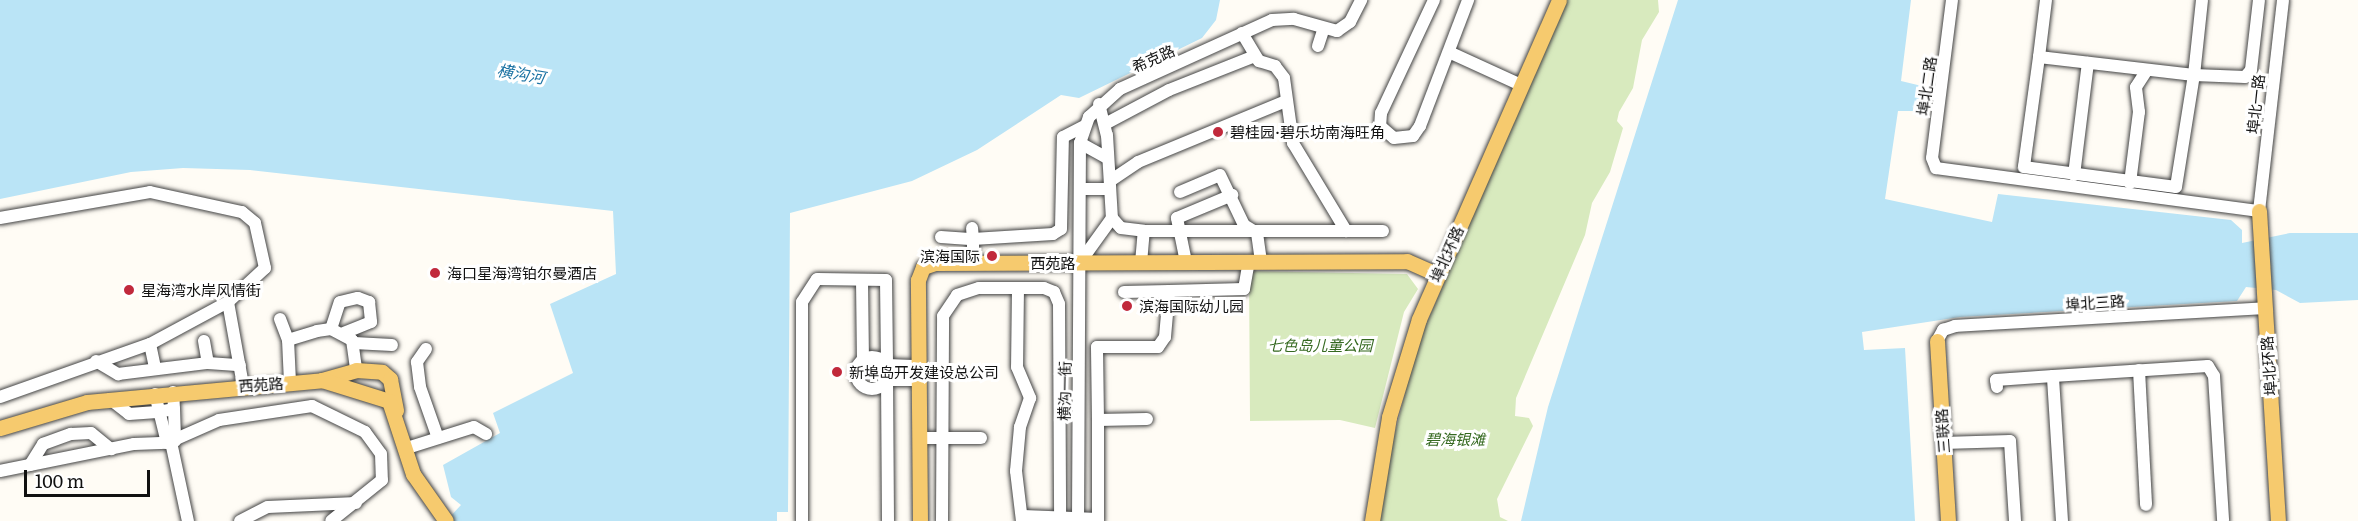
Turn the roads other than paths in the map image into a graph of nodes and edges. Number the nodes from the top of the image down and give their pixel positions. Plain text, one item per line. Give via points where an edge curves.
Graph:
1 (1360, 0) edge
2 (1434, 0) edge
3 (1468, 0) edge
4 (1559, 0) edge
5 (1952, 0) edge
6 (2046, 0) edge
7 (2202, 0) edge
8 (2259, 0) edge
9 (2282, 0) edge
10 (1324, 28) junction
11 (1242, 33) junction
12 (1318, 46) dead end
13 (1452, 52) junction
14 (1255, 56) junction
15 (2040, 57) junction
16 (2088, 63) junction
17 (2147, 70) junction
18 (1157, 72) junction
19 (2194, 75) junction
20 (1521, 86) junction
21 (1169, 90) junction
22 (1286, 101) junction
23 (1099, 104) junction
24 (1105, 123) junction
25 (1085, 126) junction
26 (1080, 143) junction
27 (1107, 158) junction
28 (2074, 176) junction
29 (2130, 183) junction
30 (1110, 185) junction
31 (1081, 189) junction
32 (1180, 192) dead end
33 (1232, 195) junction
34 (2259, 211) junction
35 (0, 218) edge
36 (1112, 218) junction
37 (1144, 231) junction
38 (1346, 231) junction
39 (1383, 231) dead end
40 (1179, 232) junction
41 (972, 233) junction
42 (1257, 233) junction
43 (941, 237) dead end
44 (1081, 262) junction
45 (1186, 262) junction
46 (1255, 262) junction
47 (1141, 263) junction
48 (973, 264) junction
49 (1436, 274) junction
50 (862, 279) junction
51 (1018, 288) junction
52 (1169, 291) junction
53 (1125, 292) dead end
54 (228, 302) junction
55 (2263, 308) junction
56 (280, 319) dead end
57 (204, 340) dead end
58 (288, 340) junction
59 (1936, 341) joint
60 (354, 343) junction
61 (150, 344) junction
62 (392, 345) dead end
63 (426, 349) dead end
64 (863, 358) junction
65 (96, 361) junction
66 (208, 363) junction
67 (240, 365) junction
68 (887, 365) junction
69 (155, 368) junction
70 (356, 370) junction
71 (2139, 370) junction
72 (920, 373) junction
73 (2053, 376) junction
74 (322, 380) junction
75 (887, 380) junction
76 (290, 382) junction
77 (243, 385) junction
78 (1997, 387) dead end
79 (173, 392) junction
80 (155, 394) junction
81 (0, 396) edge
82 (110, 399) junction
83 (174, 409) junction
84 (157, 412) junction
85 (396, 413) junction
86 (1147, 419) dead end
87 (1098, 420) junction
88 (0, 428) edge
89 (486, 434) dead end
90 (438, 438) junction
91 (920, 438) junction
92 (942, 438) junction
93 (981, 438) dead end
94 (171, 442) junction
95 (1943, 443) junction
96 (408, 448) junction
97 (111, 449) junction
98 (30, 465) junction
99 (0, 471) edge
100 (356, 503) junction
101 (2146, 505) dead end
102 (1022, 518) edge
103 (1060, 518) edge
104 (1078, 518) edge
105 (1098, 520) edge
106 (188, 521) edge
107 (240, 521) edge
108 (331, 521) edge
109 (446, 521) edge
110 (802, 521) edge
111 (888, 521) edge
112 (920, 521) edge
113 (942, 521) edge
114 (1372, 521) edge
115 (1948, 521) edge
116 (2015, 521) edge
117 (2062, 521) edge
118 (2223, 521) edge
119 (2278, 521) edge

1 - 10 street via 1342,29
2 - 13 street via 1386,100 1380,126 1385,133 1403,140 1413,136
3 - 13 street
4 - 20 main road, 埠北环路
5 - 34 street, 埠北二路 via 1932,158 1941,171
6 - 15 street
7 - 19 street
8 - 19 street via 2251,70 2245,77
9 - 34 street, 埠北一路
10 - 11 street, 希克路 via 1280,18
10 - 12 street
11 - 14 street
11 - 18 street, 希克路
13 - 20 street
14 - 21 street
14 - 22 street via 1275,66 1284,78
15 - 16 street
15 - 28 street via 2022,162 2027,170
16 - 17 street
16 - 28 street
17 - 19 street
17 - 29 street via 2136,87 2139,112
18 - 21 street
18 - 23 street, 希克路
19 - 29 street via 2178,184 2172,188
20 - 49 main road, 埠北环路
21 - 24 street
22 - 30 street via 1138,162
22 - 38 street via 1293,143
23 - 24 street
23 - 25 street, 希克路
24 - 27 street
25 - 26 street, 希克路
25 - 41 street via 1063,137 1061,229 1053,234
26 - 27 street
26 - 31 street, 希克路
27 - 30 street
28 - 29 street
30 - 31 street
30 - 36 street
31 - 44 street, 希克路
32 - 33 street via 1220,175
33 - 40 street via 1177,218
33 - 42 street via 1244,225
34 - 55 main road, 埠北环路
35 - 54 street via 150,192 242,212 255,223 265,268
36 - 37 street via 1121,228
36 - 44 street
37 - 40 street
37 - 47 street
38 - 39 street
38 - 42 street
40 - 42 street
40 - 45 street
41 - 43 street
41 - 48 street
42 - 46 street
44 - 47 main road, 西苑路
44 - 48 main road, 西苑路
44 - 104 street, 横沟一街
45 - 46 main road, 西苑路
45 - 47 main road, 西苑路
46 - 49 main road, 西苑路 via 1415,262
46 - 52 street via 1244,289
48 - 72 main road, 西苑路 via 935,263 920,273
49 - 114 main road, 埠北环路 via 1389,417
50 - 64 street
50 - 68 street via 886,280
50 - 110 street via 817,279 802,302
51 - 92 street via 971,288 946,307
51 - 102 street via 1017,367 1030,398 1020,427 1016,471
51 - 103 street via 1044,288 1054,292 1059,304
52 - 53 street
52 - 87 street via 1165,337 1158,347 1097,348
54 - 61 street
54 - 67 street
55 - 59 street, 埠北三路 via 1955,326 1943,330
55 - 119 main road, 埠北环路
56 - 58 street
57 - 66 street
58 - 60 street via 338,331
58 - 76 street
59 - 95 main road, 三联路
60 - 62 street
60 - 70 street
61 - 65 street
61 - 69 street
63 - 90 street via 417,362 420,387
64 - 68 street
64 - 75 street via 859,386 876,388
65 - 69 street via 118,374
65 - 81 street
66 - 67 street
66 - 69 street
67 - 77 street
68 - 72 street
68 - 75 street
70 - 74 main road
70 - 85 main road via 382,372 390,379
71 - 73 street
71 - 101 street
71 - 118 street via 2212,368
72 - 75 street
72 - 91 main road, 西苑路
73 - 78 street via 1996,380
73 - 117 street
74 - 76 main road, 西苑路
74 - 85 main road, 西苑路 via 389,401
75 - 111 street
76 - 77 main road, 西苑路
77 - 79 main road, 西苑路
79 - 80 main road, 西苑路
79 - 83 street
80 - 82 main road, 西苑路
80 - 84 street
82 - 84 street via 129,414
82 - 88 main road, 西苑路 via 46,411
83 - 84 street
83 - 94 street
84 - 94 street
85 - 96 main road
86 - 87 street
87 - 105 street
89 - 90 street via 474,427
90 - 96 street
91 - 92 street
91 - 112 main road, 西苑路
92 - 93 street
92 - 113 street
94 - 97 street
94 - 100 street via 195,427 219,420 312,406 365,432 381,454 382,480
94 - 106 street
95 - 115 main road, 三联路
95 - 116 street via 2010,441
96 - 109 main road via 413,474
97 - 98 street
97 - 98 street via 90,433 71,434 43,444
98 - 99 street
100 - 107 street via 268,507
100 - 108 street
102 - 103 street
103 - 104 street
104 - 105 street

